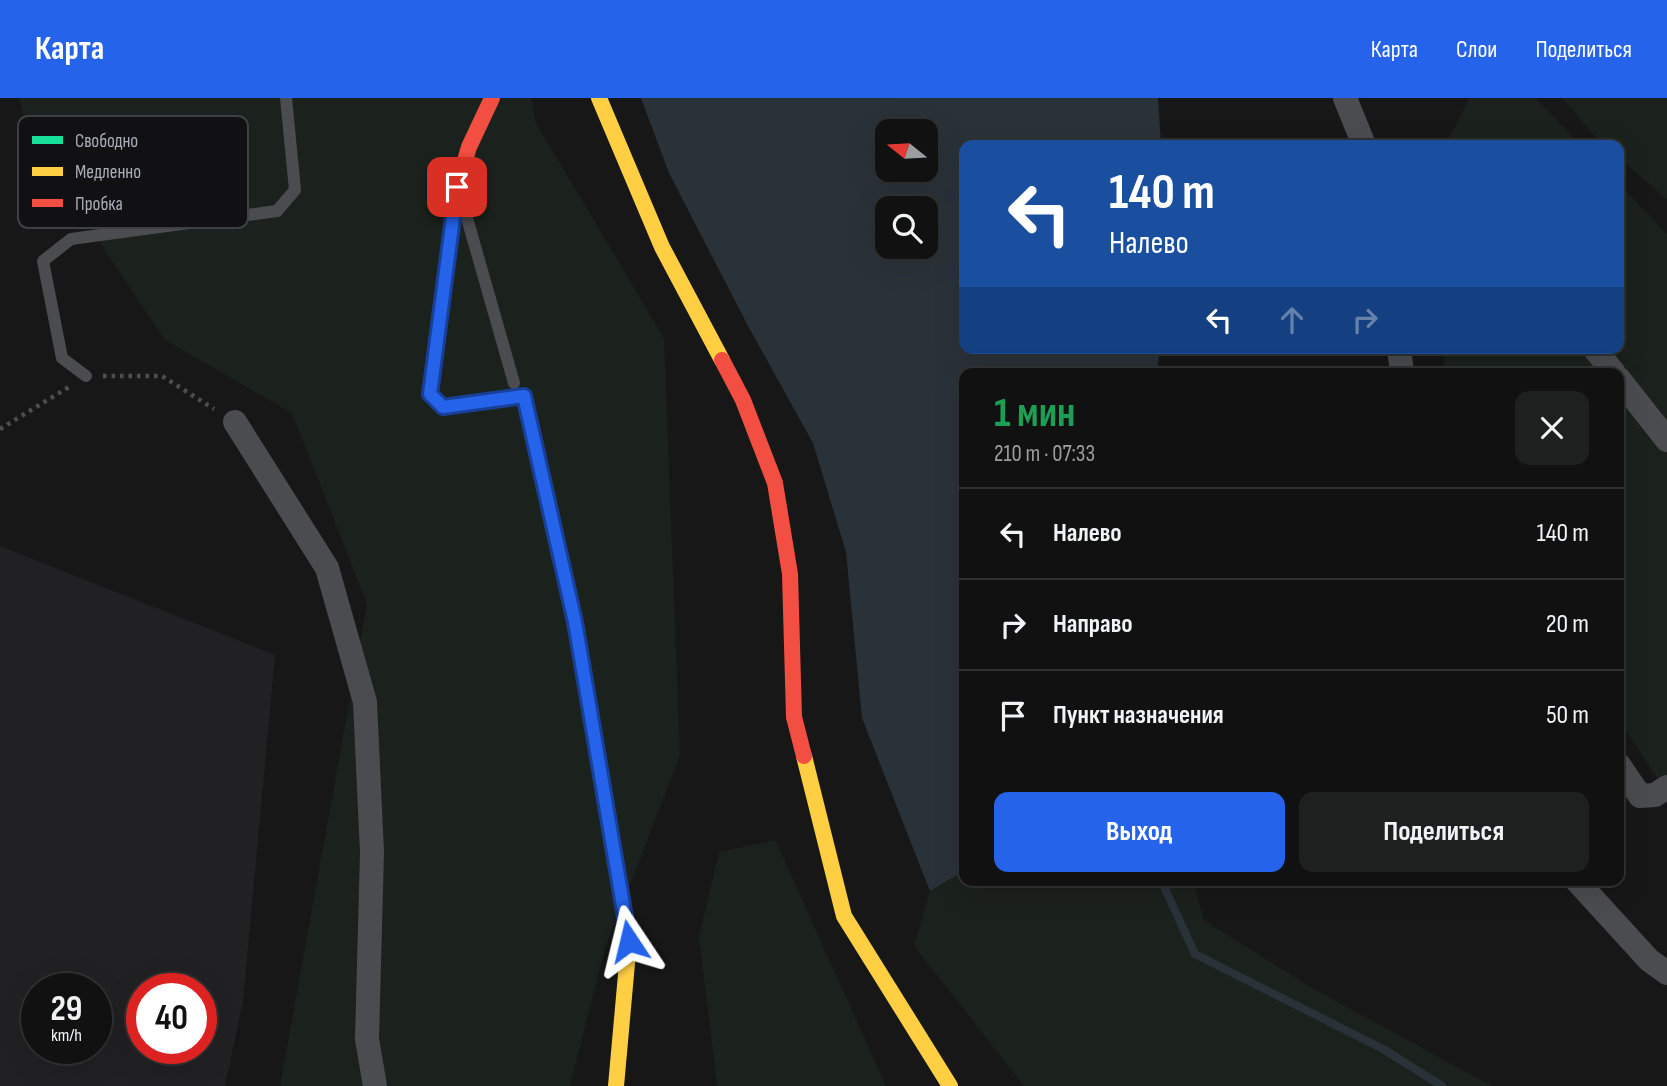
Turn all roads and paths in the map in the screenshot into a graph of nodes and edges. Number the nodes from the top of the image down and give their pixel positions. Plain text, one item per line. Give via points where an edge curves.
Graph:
1 (286, 98) edge
2 (492, 98) edge
3 (599, 98) edge
4 (1345, 98) edge
5 (1362, 140) edge
6 (457, 187) junction
7 (248, 215) edge
8 (152, 228) edge
9 (1599, 354) edge
10 (1610, 368) edge
11 (86, 376) junction
12 (514, 383) dead end
13 (1624, 385) edge
14 (235, 422) joint
15 (0, 429) edge
16 (1667, 440) edge
17 (1624, 772) edge
18 (1667, 787) edge
19 (1581, 886) edge
20 (1667, 974) edge
21 (375, 1086) edge
22 (617, 1086) edge
23 (950, 1086) edge

1 - 7 lane via 295,190 277,211
2 - 6 street
3 - 23 street via 662,247 743,400 775,483 790,574 794,717 844,916
4 - 5 street
6 - 12 lane
6 - 22 street via 430,394 443,407 524,396 575,622 629,941
8 - 11 lane via 71,239 43,261 62,358
9 - 10 street
11 - 14 path via 162,376
11 - 15 path
13 - 16 street
14 - 21 street via 327,568 365,702 372,852 367,1039
17 - 18 street via 1640,796
19 - 20 street

